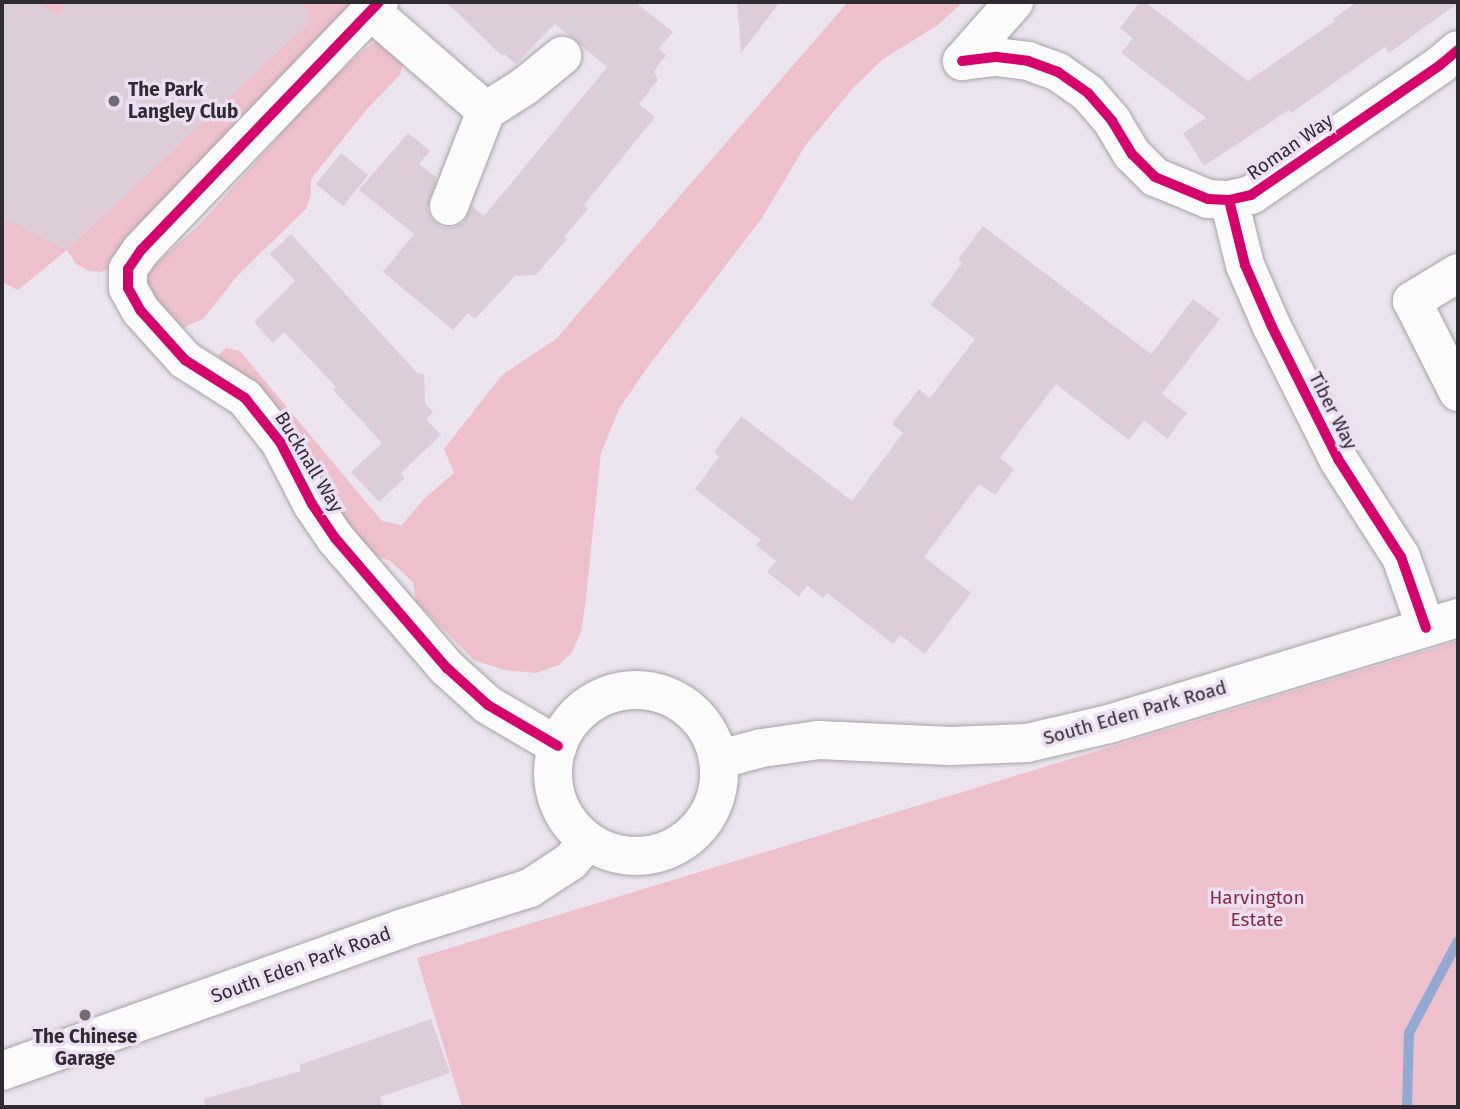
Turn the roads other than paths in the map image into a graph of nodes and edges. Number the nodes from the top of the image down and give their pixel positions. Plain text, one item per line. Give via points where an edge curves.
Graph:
1 (1014, 2) edge
2 (375, 7) edge
3 (562, 56) dead end
4 (1452, 68) edge
5 (486, 111) junction
6 (1229, 200) junction
7 (449, 206) dead end
8 (1458, 273) edge
9 (1458, 392) edge
10 (1442, 623) edge
11 (558, 746) junction
12 (720, 759) junction
13 (588, 841) junction
14 (2, 1071) edge

1 - 6 street via 962,61 997,57 1058,72 1088,93 1132,154 1155,177 1208,199
2 - 5 street
2 - 11 street, Bucknall Way via 141,250 128,269 128,288 141,311 185,360 245,398 280,442 335,538 447,668 488,705
3 - 5 street
4 - 6 street, Roman Way via 1251,195
5 - 7 street
6 - 10 street, Tiber Way via 1245,265 1277,338 1338,459
8 - 9 street via 1412,301
10 - 12 street, South Eden Park Road via 1109,723 1027,743 950,746 819,740
11 - 12 street via 585,708 611,692 637,688 661,691 680,701 712,737
11 - 13 street via 552,767 553,790 570,825
12 - 13 street via 713,804 700,826 680,844 659,855 637,858 613,854
13 - 14 street, South Eden Park Road via 571,861 530,888 400,929

